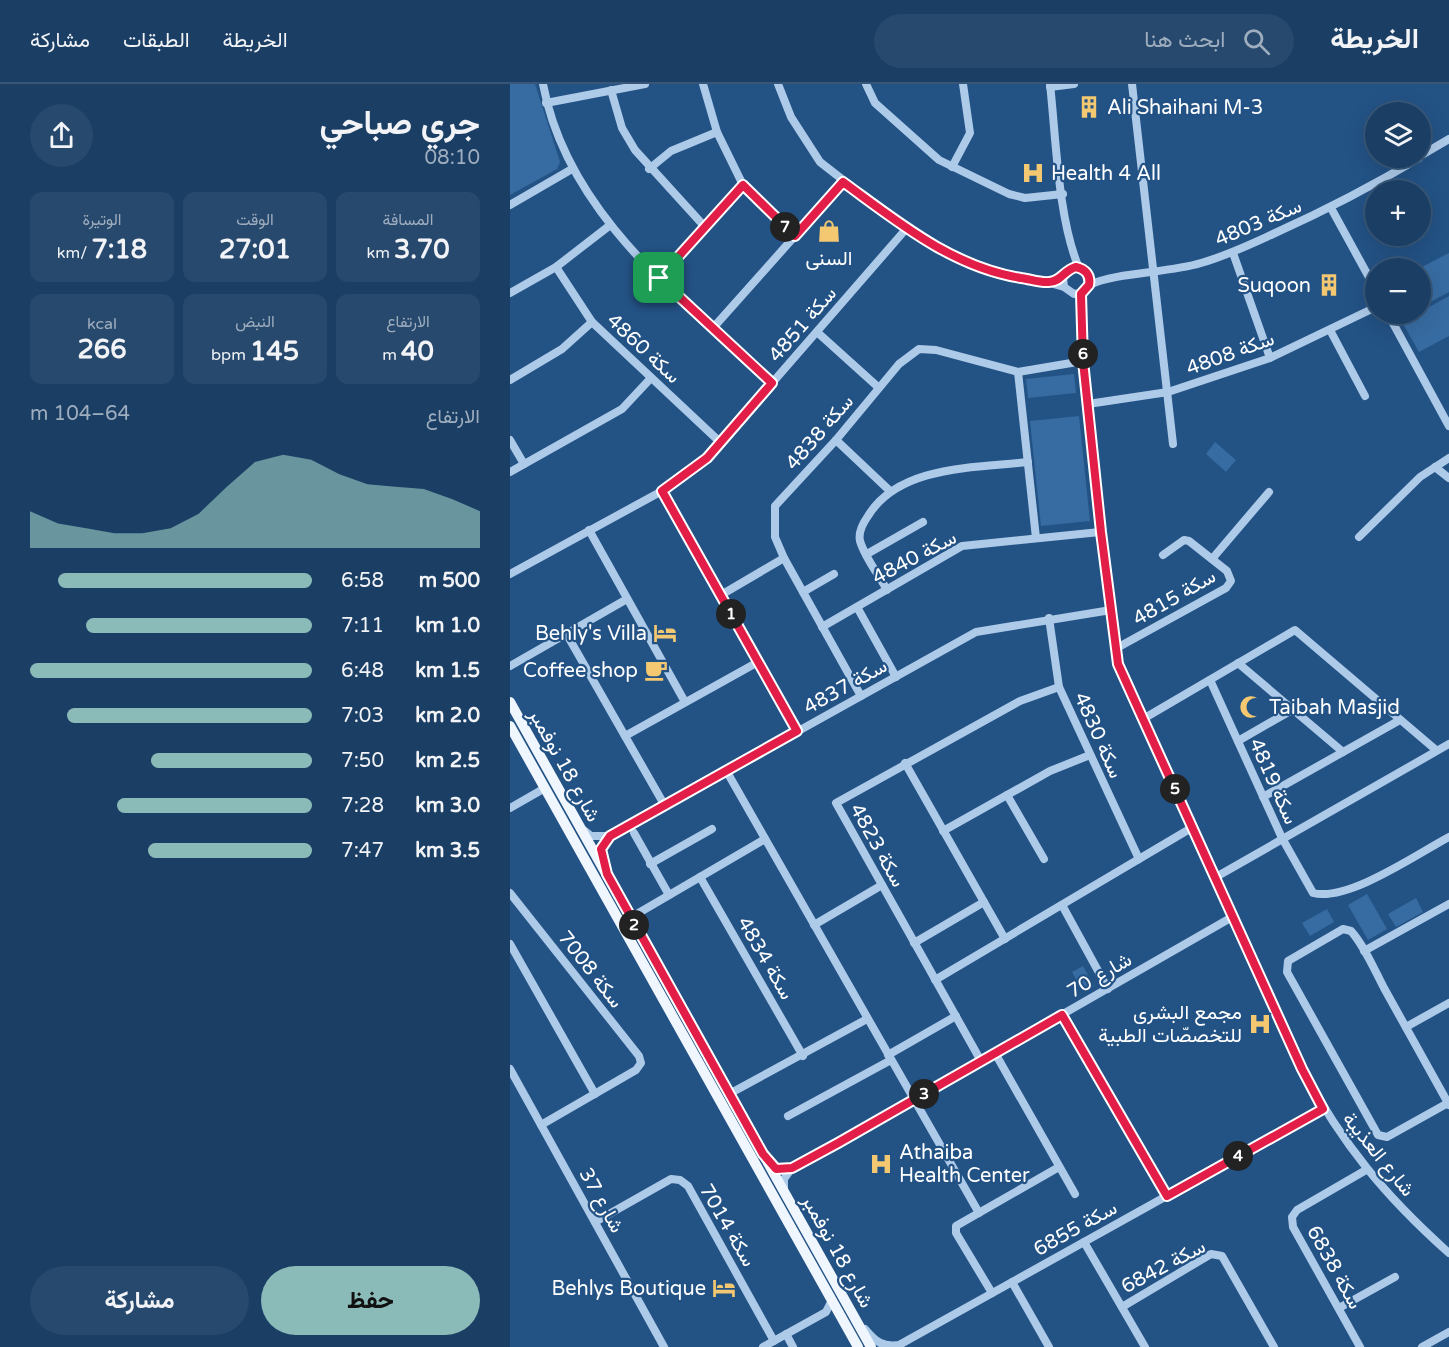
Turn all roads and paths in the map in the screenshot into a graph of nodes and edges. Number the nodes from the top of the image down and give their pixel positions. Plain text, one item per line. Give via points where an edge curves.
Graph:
1 (543, 84) edge
2 (645, 84) edge
3 (703, 84) edge
4 (778, 84) edge
5 (866, 84) edge
6 (963, 84) edge
7 (1074, 84) edge
8 (1132, 84) edge
9 (1050, 86) edge
10 (611, 90) junction
11 (546, 103) junction
12 (717, 132) junction
13 (1449, 139) edge
14 (1431, 150) edge
15 (952, 167) junction
16 (1401, 168) edge
17 (572, 169) junction
18 (649, 169) junction
19 (843, 182) junction
20 (743, 185) junction
21 (1063, 194) junction
22 (510, 205) edge
23 (1331, 208) junction
24 (609, 226) junction
25 (705, 226) junction
26 (906, 229) junction
27 (795, 236) junction
28 (1072, 251) junction
29 (1233, 253) junction
30 (556, 267) junction
31 (1079, 268) junction
32 (1365, 270) edge
33 (1065, 274) junction
34 (1155, 274) junction
35 (659, 278) junction
36 (1089, 281) junction
37 (1050, 283) junction
38 (1064, 287) junction
39 (510, 293) edge
40 (1071, 293) junction
41 (1081, 294) junction
42 (1365, 312) edge
43 (1080, 313) junction
44 (592, 322) junction
45 (1393, 324) edge
46 (713, 328) junction
47 (1330, 330) junction
48 (817, 332) junction
49 (1270, 358) junction
50 (1083, 361) junction
51 (1018, 372) junction
52 (651, 378) junction
53 (510, 380) edge
54 (772, 383) junction
55 (878, 387) junction
56 (1168, 392) junction
57 (1365, 396) dead end
58 (1088, 404) junction
59 (1449, 426) edge
60 (510, 440) edge
61 (836, 440) junction
62 (721, 443) junction
63 (1173, 444) dead end
64 (1449, 458) edge
65 (1028, 462) junction
66 (524, 464) junction
67 (1435, 467) junction
68 (510, 472) edge
69 (1449, 478) edge
70 (662, 491) junction
71 (890, 491) junction
72 (1269, 492) dead end
73 (923, 522) dead end
74 (589, 530) junction
75 (1101, 532) junction
76 (1359, 537) dead end
77 (1036, 538) junction
78 (867, 554) junction
79 (1163, 555) dead end
80 (784, 558) junction
81 (1212, 559) junction
82 (510, 574) edge
83 (834, 574) dead end
84 (887, 590) junction
85 (803, 592) junction
86 (721, 596) junction
87 (627, 599) junction
88 (857, 607) junction
89 (1111, 610) junction
90 (1049, 618) junction
91 (822, 627) junction
92 (566, 633) junction
93 (1115, 649) junction
94 (759, 662) junction
95 (1238, 663) junction
96 (510, 666) edge
97 (896, 677) junction
98 (1210, 680) junction
99 (1059, 687) junction
100 (861, 696) junction
101 (510, 702) edge
102 (685, 702) junction
103 (1292, 710) junction
104 (1143, 719) junction
105 (1400, 720) junction
106 (510, 726) edge
107 (797, 731) junction
108 (625, 736) junction
109 (1238, 741) junction
110 (1449, 744) edge
111 (1436, 750) junction
112 (1343, 752) junction
113 (1090, 755) junction
114 (905, 763) junction
115 (727, 772) junction
116 (545, 788) junction
117 (1007, 795) junction
118 (1263, 797) junction
119 (665, 806) junction
120 (510, 808) edge
121 (579, 826) junction
122 (1193, 827) junction
123 (712, 829) dead end
124 (943, 831) junction
125 (634, 833) dead end
126 (610, 836) junction
127 (1449, 837) edge
128 (1282, 838) junction
129 (765, 839) junction
130 (1044, 859) dead end
131 (1139, 859) junction
132 (651, 864) junction
133 (607, 874) junction
134 (700, 876) junction
135 (1216, 877) junction
136 (882, 885) junction
137 (511, 895) edge
138 (669, 895) junction
139 (984, 902) junction
140 (1449, 904) edge
141 (1062, 905) junction
142 (1234, 916) junction
143 (630, 918) junction
144 (814, 925) junction
145 (1005, 939) junction
146 (914, 943) junction
147 (510, 944) edge
148 (1364, 951) junction
149 (935, 980) junction
150 (1108, 989) junction
151 (1449, 1003) edge
152 (1062, 1015) junction
153 (956, 1016) junction
154 (867, 1019) junction
155 (1406, 1027) junction
156 (995, 1053) junction
157 (803, 1056) junction
158 (890, 1058) junction
159 (981, 1061) junction
160 (510, 1069) edge
161 (595, 1094) junction
162 (729, 1094) junction
163 (914, 1100) junction
164 (1448, 1103) edge
165 (1323, 1109) junction
166 (788, 1116) dead end
167 (541, 1125) junction
168 (763, 1154) junction
169 (1059, 1167) junction
170 (792, 1168) junction
171 (1366, 1170) junction
172 (784, 1191) junction
173 (1075, 1194) dead end
174 (1167, 1196) junction
175 (979, 1213) junction
176 (595, 1222) junction
177 (1084, 1242) junction
178 (1449, 1253) edge
179 (1395, 1277) dead end
180 (1012, 1282) junction
181 (992, 1293) junction
182 (832, 1300) junction
183 (1122, 1307) junction
184 (1339, 1308) junction
185 (826, 1312) junction
186 (845, 1312) junction
187 (1449, 1332) edge
188 (786, 1334) junction
189 (774, 1341) junction
190 (898, 1346) edge
191 (1271, 1346) edge
192 (664, 1347) edge
193 (763, 1347) edge
194 (793, 1347) edge
195 (858, 1347) edge
196 (871, 1347) edge
197 (1049, 1347) edge
198 (1145, 1347) edge
199 (1360, 1347) edge
200 (1422, 1347) edge

1 - 11 street
2 - 10 street
3 - 12 street
4 - 19 street via 803,139 820,162
5 - 15 street via 875,103
6 - 15 street via 970,133
7 - 9 street
8 - 34 street
9 - 21 street
10 - 11 street
10 - 18 street via 622,128
11 - 17 street
12 - 18 street via 670,151
12 - 20 street
13 - 14 street, سكة 4803
15 - 21 street via 1025,198
16 - 23 street, سكة 4803
17 - 22 street
17 - 24 street
18 - 25 street
19 - 26 street
19 - 27 street
20 - 25 street
20 - 27 street
21 - 28 street
23 - 29 street, سكة 4803
23 - 32 street
24 - 30 street
24 - 35 street
25 - 35 street
26 - 37 street via 952,256 986,270
26 - 48 street, سكة 4851
27 - 46 street
28 - 31 street
28 - 33 street
29 - 34 street, سكة 4803
29 - 49 street
30 - 39 street
30 - 44 street, سكة 4860
31 - 33 street
31 - 36 street
33 - 37 street
33 - 38 street
34 - 36 street, سكة 4803
34 - 56 street
35 - 46 street
36 - 41 street
37 - 38 street
38 - 40 street
40 - 41 street
40 - 43 street, شارع العذيبة
41 - 43 street, شارع العذيبة
42 - 47 street, سكة 4808
43 - 50 street, شارع العذيبة
44 - 52 street, سكة 4860
44 - 53 street via 561,349
45 - 59 street
46 - 54 street
47 - 49 street, سكة 4808
47 - 57 street
48 - 54 street, سكة 4851
48 - 55 street
49 - 56 street, سكة 4808
50 - 51 street, سكة 4838
50 - 58 street, شارع العذيبة
51 - 55 street, سكة 4838 via 919,349
51 - 65 street
52 - 62 street, سكة 4860
52 - 66 street via 622,409
54 - 62 street, سكة 4851
55 - 61 street, سكة 4838
56 - 58 street, سكة 4808
56 - 63 street
58 - 75 street, شارع العذيبة
60 - 66 street
61 - 71 street
61 - 80 street, سكة 4838 via 775,506 776,537
62 - 70 street, سكة 4851 via 686,476
64 - 67 street
65 - 71 street via 936,472
65 - 77 street
66 - 68 street
67 - 69 street
67 - 76 street
70 - 74 street, سكة 4851
70 - 86 street
71 - 78 street via 860,528 860,541
72 - 81 street
73 - 78 street
74 - 82 street, سكة 4851
74 - 87 street
75 - 77 street, سكة 4840
75 - 89 street, شارع العذيبة
77 - 84 street, سكة 4840 via 962,546
78 - 84 street
79 - 81 street, سكة 4815 via 1184,540
80 - 85 street, سكة 4838
80 - 86 street
81 - 93 street, سكة 4815 via 1230,575 1230,584
83 - 85 street
84 - 88 street, سكة 4840
85 - 91 street, سكة 4838
86 - 94 street
87 - 92 street
87 - 102 street
88 - 91 street, سكة 4840
88 - 97 street
89 - 90 street, سكة 4837
89 - 93 street, شارع العذيبة
90 - 97 street, سكة 4837 via 976,632
90 - 99 street, سكة 4830
91 - 100 street, سكة 4838
92 - 96 street
92 - 108 street
93 - 104 street, شارع العذيبة
94 - 102 street
94 - 107 street
95 - 98 street
95 - 103 street
95 - 105 street via 1295,630
97 - 100 street, سكة 4837
98 - 104 street
98 - 109 street, سكة 4819
99 - 113 street, سكة 4830
99 - 114 street, سكة 4823 via 1020,701
100 - 107 street, سكة 4837
101 - 121 main road, شارع 18 نوفمبر
102 - 108 street
103 - 109 street
103 - 112 street
104 - 122 street, شارع العذيبة
105 - 111 street
105 - 112 street
106 - 116 main road, شارع 18 نوفمبر
107 - 115 street, سكة 4837
108 - 119 street
109 - 118 street, سكة 4819
110 - 111 street
111 - 128 street
112 - 118 street
113 - 117 street
113 - 131 street, سكة 4830
114 - 124 street
114 - 136 street, سكة 4823 via 836,803
115 - 119 street, سكة 4837
115 - 129 street
116 - 120 street
116 - 182 main road, شارع 18 نوفمبر
117 - 124 street
117 - 130 street
118 - 128 street, سكة 4819
119 - 126 street, سكة 4837
121 - 126 street via 591,836
121 - 133 main road, شارع 18 نوفمبر
122 - 131 street
122 - 135 street, شارع العذيبة
123 - 132 street
124 - 139 street
125 - 132 street
126 - 133 street via 601,849
127 - 128 street, سكة 4819 via 1352,887 1323,895 1313,893
128 - 135 street
129 - 134 street
129 - 144 street
131 - 141 street
132 - 138 street
133 - 143 main road, شارع 18 نوفمبر
134 - 138 street
134 - 157 street, سكة 4834
135 - 142 street, شارع العذيبة
136 - 144 street
136 - 146 street, سكة 4823
137 - 161 street, سكة 7008 via 639,1056 641,1063 636,1070
138 - 143 street
139 - 145 street
139 - 146 street
140 - 148 street
141 - 145 street
141 - 150 street
142 - 150 street, شارع 70
142 - 165 street, شارع العذيبة
143 - 162 main road, شارع 18 نوفمبر
144 - 154 street
145 - 149 street
146 - 149 street, سكة 4823
147 - 161 street
148 - 155 street
148 - 164 street via 1352,931 1343,929 1292,958 1286,968 1378,1135 1387,1137
149 - 153 street, سكة 4823
150 - 152 street, شارع 70
151 - 155 street
152 - 156 street, شارع 70
152 - 174 street
153 - 158 street
153 - 159 street, سكة 4823
154 - 157 street
154 - 158 street
155 - 164 street
156 - 159 street, شارع 70
156 - 169 street
157 - 162 street
158 - 163 street
158 - 166 street
159 - 163 street, شارع 70
160 - 167 street, شارع 37
161 - 167 street
162 - 168 main road, شارع 18 نوفمبر
163 - 170 street, شارع 70
163 - 175 street
165 - 171 street, شارع العذيبة
165 - 174 street, سكة 6855
167 - 176 street, شارع 37
168 - 170 street via 776,1169
168 - 172 main road, شارع 18 نوفمبر
169 - 173 street
169 - 175 street
170 - 172 street via 784,1179
171 - 178 street, شارع العذيبة
171 - 184 street, سكة 6838 via 1296,1210 1292,1217 1293,1227
172 - 186 main road, شارع 18 نوفمبر
174 - 177 street, سكة 6855
175 - 181 street via 955,1229
176 - 189 street, سكة 7014 via 671,1179 680,1180 688,1186
176 - 192 street, شارع 37
177 - 180 street, سكة 6855
177 - 183 street
179 - 184 street
180 - 181 street, سكة 6855
180 - 197 street
181 - 190 street, سكة 6855
182 - 185 street
182 - 186 main road, شارع 18 نوفمبر
183 - 191 street, سكة 6842 via 1211,1254 1218,1254
183 - 198 street
184 - 199 street, سكة 6838
185 - 186 street
185 - 188 street
186 - 190 street, سكة 6855 via 877,1343
186 - 195 main road, شارع 18 نوفمبر
186 - 196 main road, شارع 18 نوفمبر
187 - 200 street
188 - 189 street
188 - 194 street
189 - 193 street

